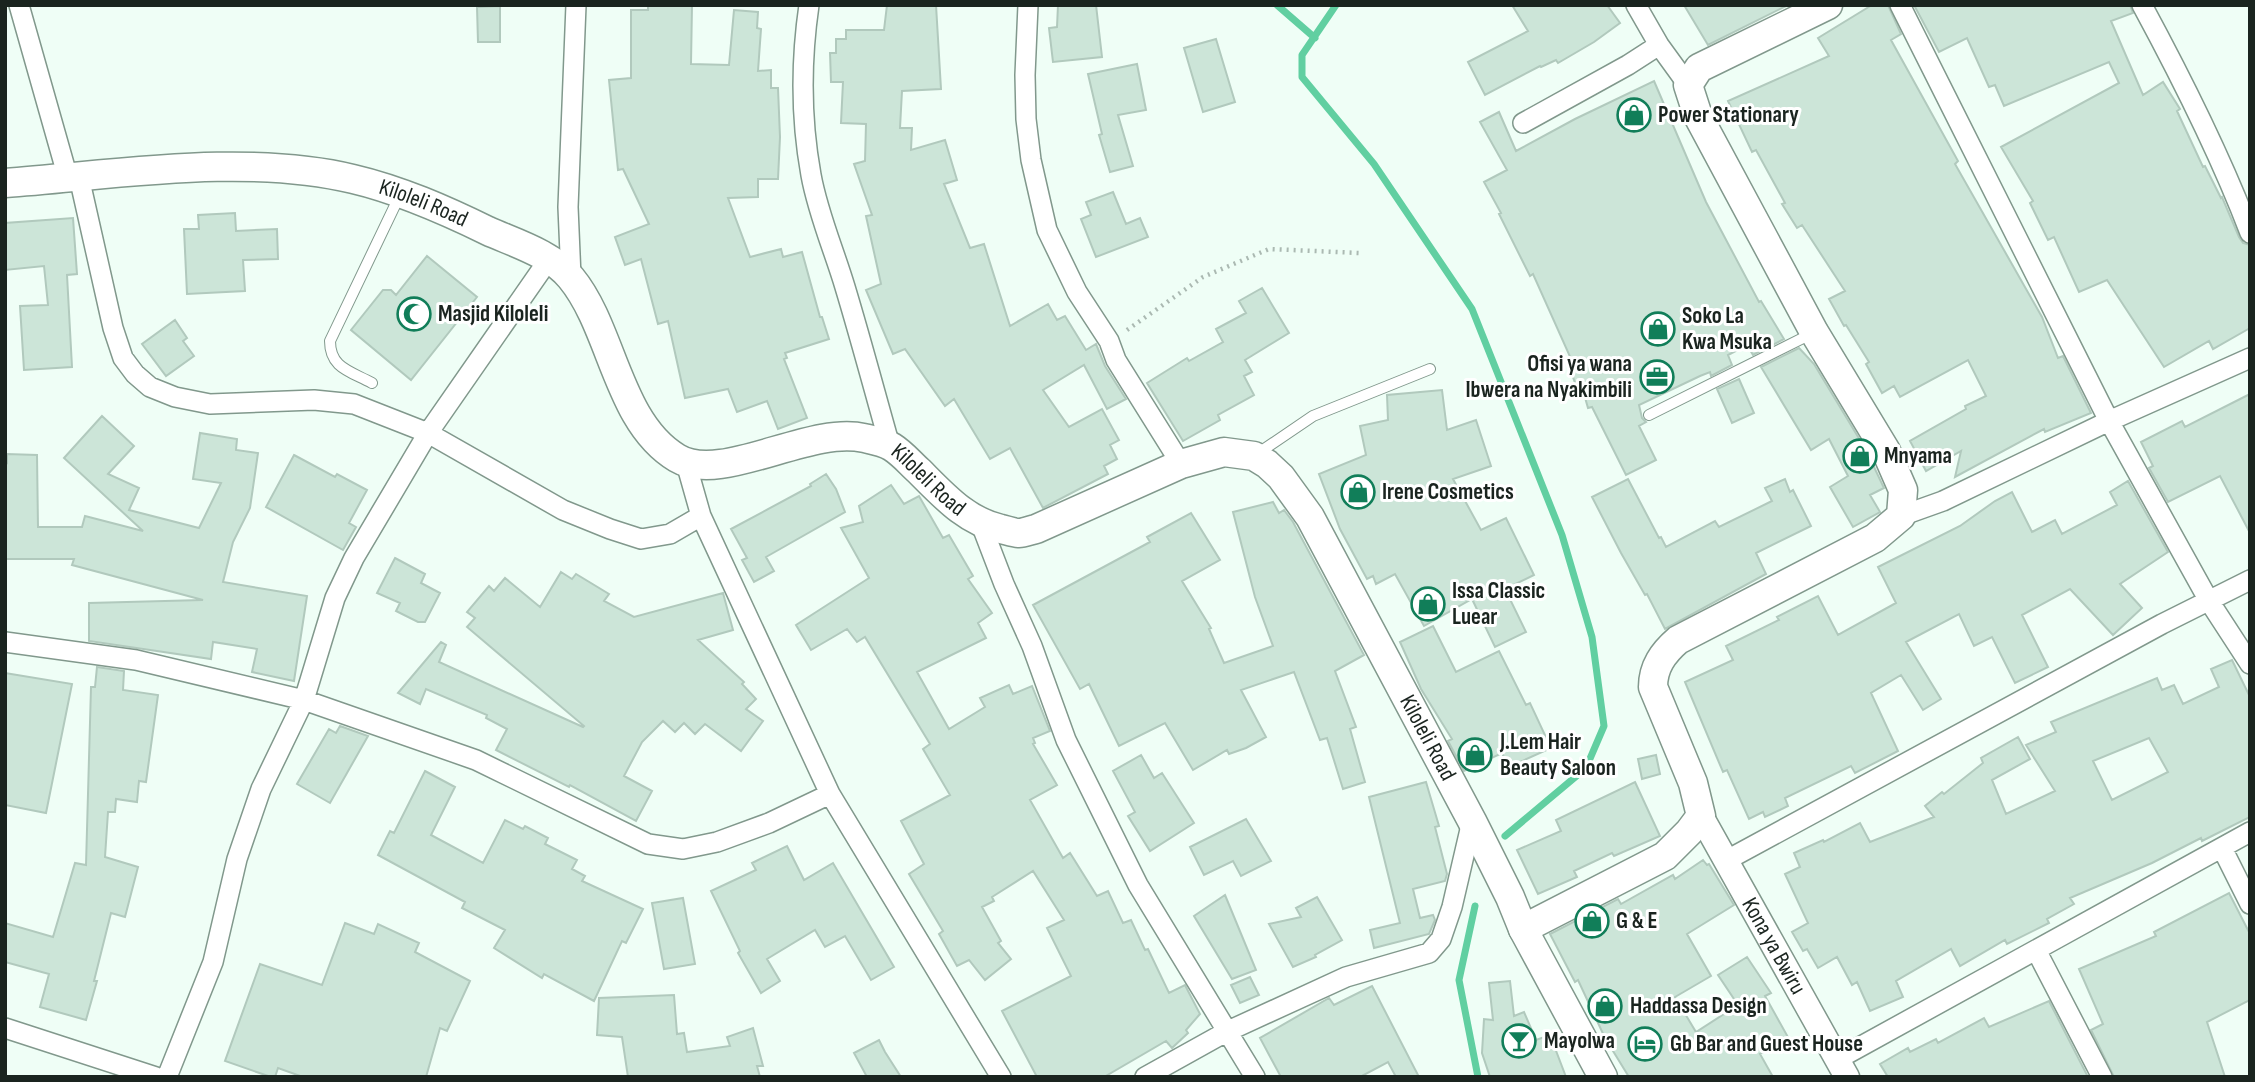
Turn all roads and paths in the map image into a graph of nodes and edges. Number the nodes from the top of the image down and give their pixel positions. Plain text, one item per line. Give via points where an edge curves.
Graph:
1 (19, 5) edge
2 (576, 5) edge
3 (809, 5) edge
4 (1028, 5) edge
5 (1636, 5) edge
6 (1828, 5) edge
7 (1900, 5) edge
8 (2142, 5) edge
9 (1659, 45) junction
10 (1688, 85) junction
11 (1522, 122) dead end
12 (74, 178) junction
13 (5, 183) edge
14 (400, 193) junction
15 (2250, 233) edge
16 (1359, 253) dead end
17 (549, 259) junction
18 (571, 277) junction
19 (1814, 332) junction
20 (1109, 341) junction
21 (2250, 358) edge
22 (1430, 369) dead end
23 (372, 383) dead end
24 (1649, 415) dead end
25 (2109, 421) junction
26 (428, 433) junction
27 (890, 446) junction
28 (1254, 456) junction
29 (686, 463) junction
30 (1181, 464) junction
31 (701, 516) junction
32 (1901, 516) junction
33 (981, 524) junction
34 (2250, 580) edge
35 (2209, 601) junction
36 (5, 642) edge
37 (2250, 664) edge
38 (304, 700) junction
39 (830, 794) junction
40 (1701, 816) junction
41 (1472, 821) junction
42 (2250, 832) edge
43 (2222, 848) junction
44 (1727, 860) junction
45 (2250, 904) edge
46 (1523, 929) junction
47 (2036, 950) junction
48 (5, 1028) edge
49 (1226, 1032) junction
50 (1842, 1068) edge
51 (156, 1077) edge
52 (167, 1077) edge
53 (1001, 1077) edge
54 (1145, 1077) edge
55 (1255, 1077) edge
56 (1603, 1077) edge
57 (2102, 1077) edge

1 - 12 street
2 - 18 street via 568,207
3 - 27 street via 804,110 811,174
4 - 20 street via 1026,119 1044,218 1077,292
5 - 9 street
6 - 10 main road via 1699,68
7 - 25 street
8 - 15 street via 2179,73
9 - 10 street
9 - 11 street
10 - 19 main road via 1698,116
12 - 13 main road, Kiloleli Road
12 - 14 main road, Kiloleli Road via 213,167 310,171
12 - 26 street via 123,358 150,387 210,404 314,400 355,404
14 - 17 main road, Kiloleli Road
14 - 23 lane via 330,341 336,363
16 - 20 path via 1269,249 1203,277
17 - 18 main road, Kiloleli Road
17 - 26 street
18 - 29 main road, Kiloleli Road via 636,412 661,445
19 - 24 lane
19 - 32 main road via 1886,451 1903,490
20 - 30 street via 1116,360
21 - 25 street
22 - 28 lane via 1313,416
25 - 32 street via 1943,501
25 - 35 street
26 - 31 street via 563,510 610,529 641,538 670,534
26 - 38 street via 369,530 335,598
27 - 29 main road, Kiloleli Road via 851,435 823,437 709,465
27 - 33 main road, Kiloleli Road via 958,509
28 - 30 main road, Kiloleli Road via 1224,452
28 - 41 main road, Kiloleli Road via 1281,477 1310,517
29 - 31 street
30 - 33 main road, Kiloleli Road via 1036,528 1019,533
31 - 39 street
32 - 40 main road via 1875,538 1678,640 1667,650 1653,674 1653,687 1693,783
33 - 49 street via 1066,740 1138,885
34 - 35 street
35 - 37 street
35 - 44 street
36 - 38 street via 136,660
38 - 39 street via 476,760 648,844 683,849 717,842
38 - 52 street via 261,789 237,859 213,962
39 - 53 street
40 - 44 street, Kona ya Bwiru
40 - 46 main road via 1665,856
41 - 46 main road, Kiloleli Road
41 - 49 street via 1452,907 1441,939 1429,953 1346,977
42 - 43 street
43 - 45 street
43 - 47 street
44 - 50 street, Kona ya Bwiru
46 - 56 main road, Kiloleli Road
47 - 50 street
47 - 57 street
48 - 51 street
49 - 54 street
49 - 55 street

